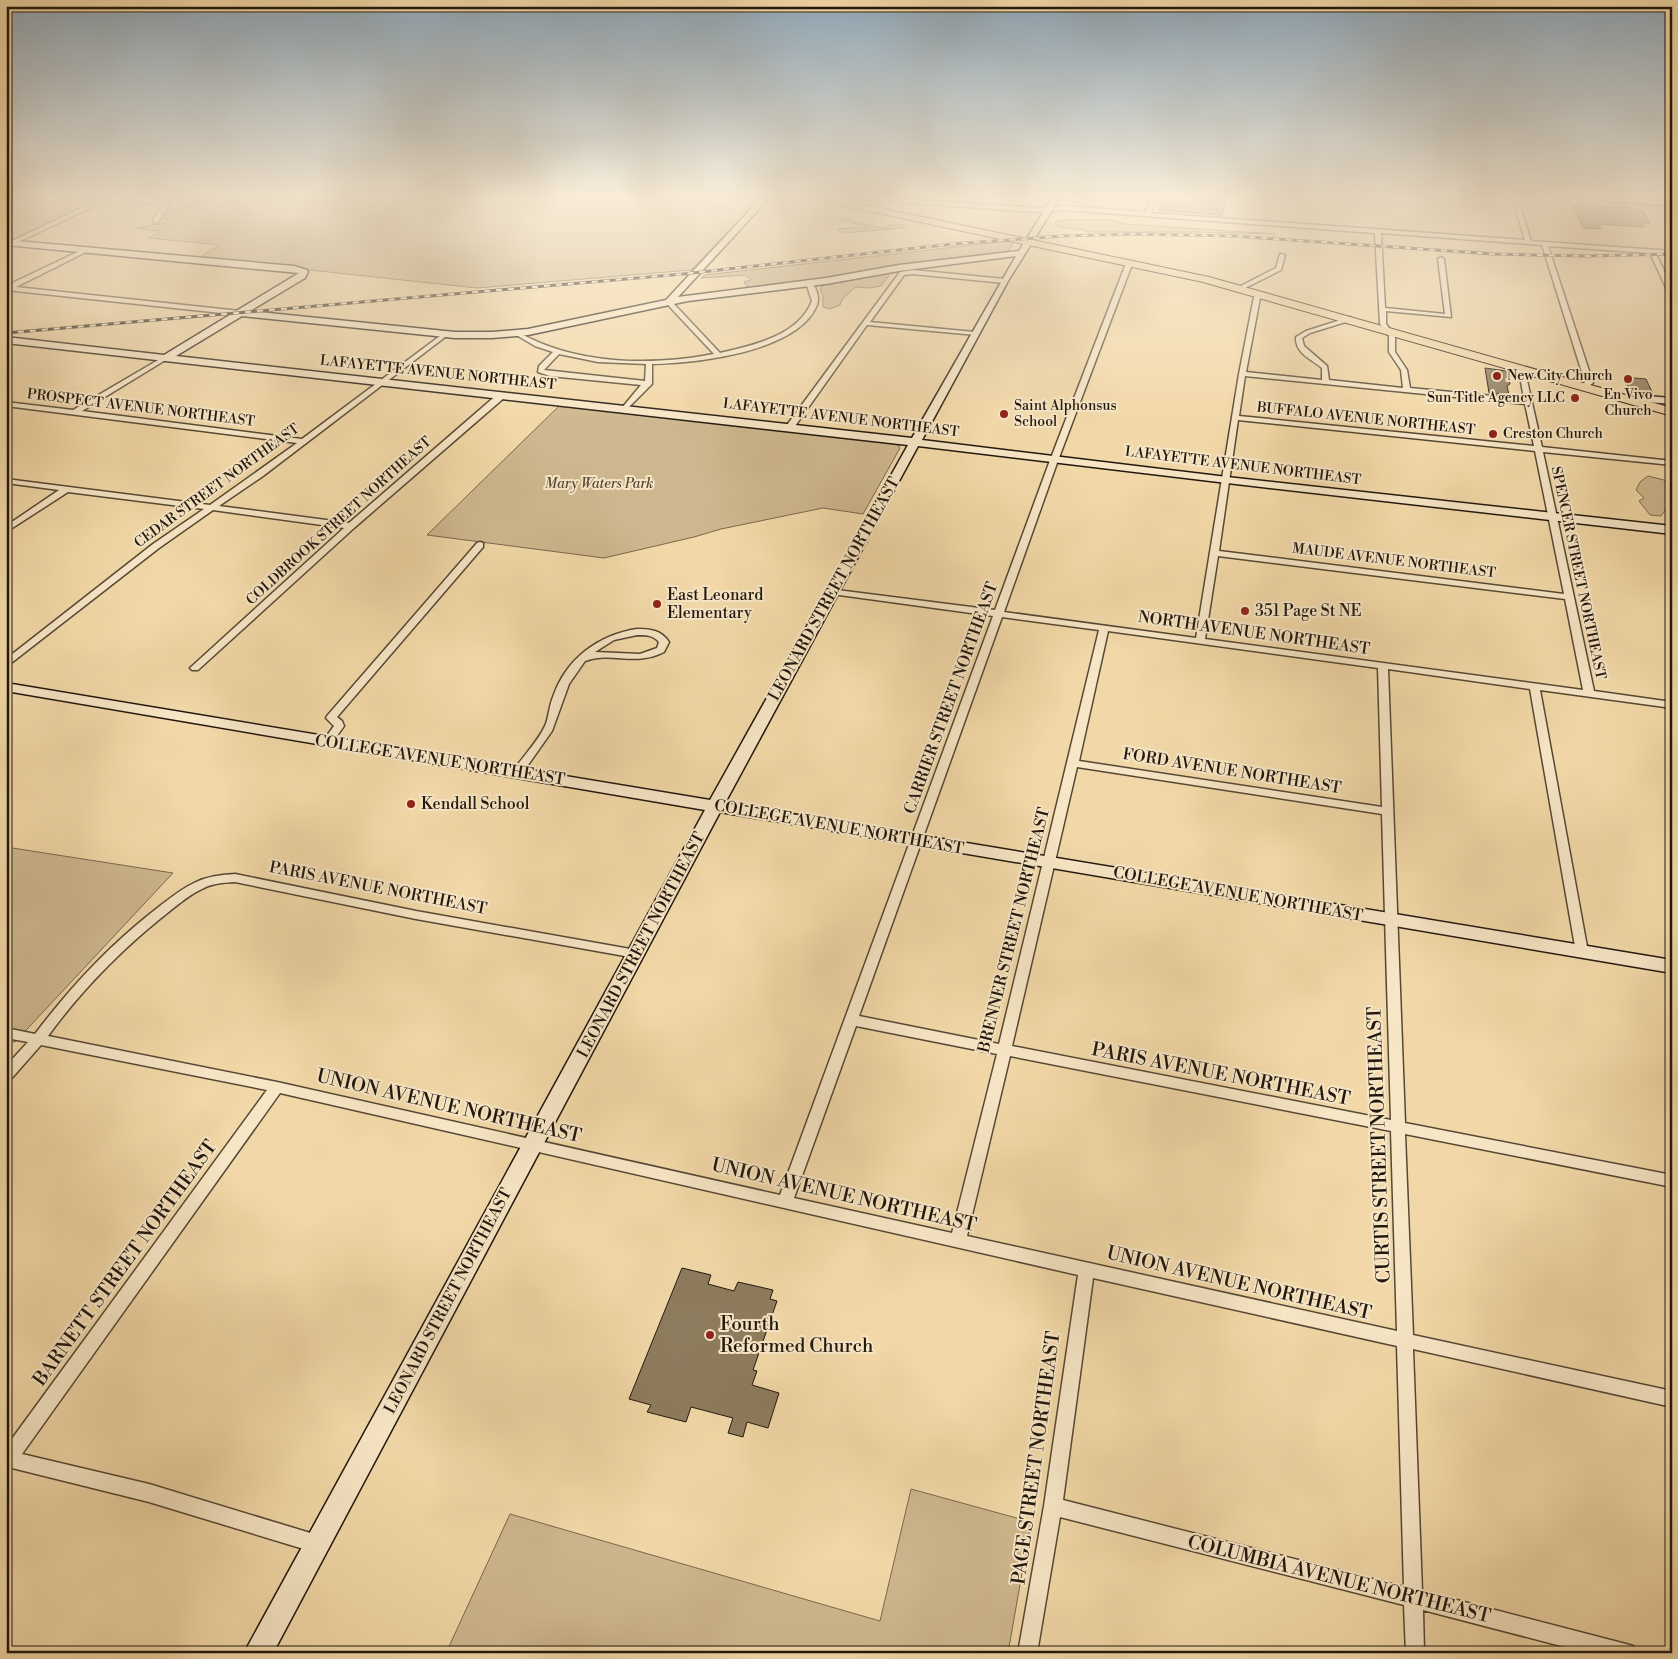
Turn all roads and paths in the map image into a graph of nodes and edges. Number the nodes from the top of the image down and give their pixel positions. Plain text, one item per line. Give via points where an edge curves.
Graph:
1 (39, 273) edge
2 (303, 273) edge
3 (695, 273) edge
4 (866, 273) edge
5 (903, 273) edge
6 (921, 273) edge
7 (1008, 273) edge
8 (1127, 273) edge
9 (1177, 273) edge
10 (1270, 273) edge
11 (1380, 273) edge
12 (1443, 273) edge
13 (1554, 273) edge
14 (1662, 273) edge
15 (1004, 281) junction
16 (809, 283) junction
17 (1241, 288) junction
18 (7, 289) edge
19 (1262, 294) junction
20 (1672, 294) edge
21 (670, 300) junction
22 (1382, 309) junction
23 (240, 313) junction
24 (1350, 319) junction
25 (865, 323) junction
26 (1388, 330) junction
27 (516, 333) junction
28 (446, 334) junction
29 (974, 334) junction
30 (6, 340) edge
31 (558, 352) junction
32 (719, 355) junction
33 (165, 358) junction
34 (649, 362) junction
35 (1526, 370) junction
36 (1242, 374) junction
37 (382, 382) junction
38 (1326, 383) junction
39 (648, 384) junction
40 (1584, 386) junction
41 (1407, 390) junction
42 (502, 395) junction
43 (1672, 400) edge
44 (1528, 402) junction
45 (1641, 403) junction
46 (6, 404) edge
47 (625, 409) junction
48 (74, 412) junction
49 (1672, 412) edge
50 (1236, 418) junction
51 (790, 427) junction
52 (303, 441) junction
53 (915, 442) junction
54 (1538, 449) junction
55 (1055, 459) junction
56 (1672, 463) edge
57 (6, 480) edge
58 (1227, 480) junction
59 (68, 488) junction
60 (213, 507) junction
61 (1551, 517) junction
62 (352, 526) junction
63 (6, 530) edge
64 (1672, 530) edge
65 (480, 546) dead end
66 (1215, 553) junction
67 (832, 590) junction
68 (1569, 597) junction
69 (999, 613) junction
70 (1104, 628) junction
71 (1200, 641) junction
72 (579, 660) junction
73 (6, 664) edge
74 (1383, 665) junction
75 (196, 668) dead end
76 (1534, 686) junction
77 (6, 688) edge
78 (1589, 693) junction
79 (1672, 705) edge
80 (328, 741) junction
81 (1073, 763) junction
82 (517, 773) junction
83 (715, 806) junction
84 (1387, 811) junction
85 (917, 840) junction
86 (1050, 862) junction
87 (1392, 920) junction
88 (1582, 952) junction
89 (636, 954) junction
90 (1672, 967) edge
91 (852, 1020) junction
92 (6, 1033) edge
93 (38, 1040) junction
94 (1003, 1051) junction
95 (6, 1075) edge
96 (277, 1087) junction
97 (1398, 1127) junction
98 (531, 1145) junction
99 (1672, 1180) edge
100 (785, 1202) junction
101 (958, 1241) junction
102 (1086, 1270) junction
103 (1404, 1341) junction
104 (1672, 1399) edge
105 (7, 1459) edge
106 (1053, 1506) junction
107 (317, 1544) junction
108 (1413, 1598) junction
109 (258, 1653) edge
110 (1027, 1653) edge
111 (1415, 1653) edge
112 (1626, 1653) edge

1 - 18 street
2 - 23 street
3 - 21 street
4 - 16 street
5 - 25 street
6 - 15 street
7 - 15 street, LEONARD STREET NORTHEAST
8 - 55 street, CARRIER STREET NORTHEAST
9 - 17 main road
10 - 17 street
11 - 22 street
12 - 22 street via 1448,316
13 - 40 street via 1589,383
14 - 20 street
15 - 29 street, LEONARD STREET NORTHEAST
16 - 21 street
16 - 32 street via 815,303 802,322 765,342
17 - 19 main road
18 - 23 street
19 - 24 main road
19 - 36 street via 1257,297
21 - 27 street
21 - 32 street via 671,305
22 - 26 street via 1383,324
23 - 28 street
23 - 33 street
24 - 26 main road
24 - 38 street via 1299,337 1301,349 1325,367
25 - 29 street
25 - 51 street
26 - 35 main road
26 - 41 street via 1392,336 1392,352 1406,375
27 - 28 street
27 - 31 street
28 - 37 street, CEDAR STREET NORTHEAST
29 - 53 street, LEONARD STREET NORTHEAST
30 - 33 street, LAFAYETTE AVENUE NORTHEAST
31 - 34 street via 608,361
31 - 39 street via 540,367 540,371
32 - 34 street
33 - 37 street, LAFAYETTE AVENUE NORTHEAST
33 - 48 street
34 - 39 street
35 - 40 main road
35 - 44 street, SPENCER STREET NORTHEAST via 1523,376
36 - 38 street
36 - 50 street
37 - 42 street, LAFAYETTE AVENUE NORTHEAST
37 - 52 street, CEDAR STREET NORTHEAST
38 - 41 street
39 - 47 street
40 - 45 main road
41 - 44 street
42 - 47 street, LAFAYETTE AVENUE NORTHEAST
42 - 62 street, COLDBROOK STREET NORTHEAST
43 - 45 street via 1646,399
44 - 54 street, SPENCER STREET NORTHEAST
45 - 49 main road
46 - 48 street, PROSPECT AVENUE NORTHEAST
47 - 51 street, LAFAYETTE AVENUE NORTHEAST
48 - 52 street, PROSPECT AVENUE NORTHEAST
50 - 54 street, BUFFALO AVENUE NORTHEAST
50 - 58 street
51 - 53 street, LAFAYETTE AVENUE NORTHEAST
52 - 60 street, CEDAR STREET NORTHEAST
53 - 55 street, LAFAYETTE AVENUE NORTHEAST
53 - 67 street, LEONARD STREET NORTHEAST
54 - 56 street, BUFFALO AVENUE NORTHEAST
54 - 61 street, SPENCER STREET NORTHEAST
55 - 58 street, LAFAYETTE AVENUE NORTHEAST
55 - 69 street, CARRIER STREET NORTHEAST
57 - 59 street
58 - 61 street, LAFAYETTE AVENUE NORTHEAST
58 - 66 street
59 - 60 street
59 - 63 street
60 - 62 street
60 - 73 street, CEDAR STREET NORTHEAST via 156,546
61 - 64 street, LAFAYETTE AVENUE NORTHEAST
61 - 68 street, SPENCER STREET NORTHEAST
62 - 75 street, COLDBROOK STREET NORTHEAST
65 - 80 street via 331,718 339,726
66 - 68 street, MAUDE AVENUE NORTHEAST
66 - 71 street
67 - 69 street, NORTH AVENUE NORTHEAST
67 - 83 street, LEONARD STREET NORTHEAST
68 - 78 street, SPENCER STREET NORTHEAST
69 - 70 street, NORTH AVENUE NORTHEAST
69 - 85 street, CARRIER STREET NORTHEAST
70 - 71 street, NORTH AVENUE NORTHEAST
70 - 81 street, BRENNER STREET NORTHEAST
71 - 74 street, NORTH AVENUE NORTHEAST
72 - 72 street via 602,654 638,658 653,655 662,650 664,642 657,634 633,632 602,642
72 - 82 street via 558,695 550,726
74 - 76 street, NORTH AVENUE NORTHEAST
74 - 84 street, CURTIS STREET NORTHEAST
76 - 78 street, NORTH AVENUE NORTHEAST
76 - 88 street
77 - 80 street, COLLEGE AVENUE NORTHEAST
78 - 79 street, NORTH AVENUE NORTHEAST
80 - 82 street, COLLEGE AVENUE NORTHEAST
81 - 84 street, FORD AVENUE NORTHEAST
81 - 86 street, BRENNER STREET NORTHEAST
82 - 83 street, COLLEGE AVENUE NORTHEAST
83 - 85 street, COLLEGE AVENUE NORTHEAST
83 - 89 street, LEONARD STREET NORTHEAST
84 - 87 street, CURTIS STREET NORTHEAST
85 - 86 street, COLLEGE AVENUE NORTHEAST
85 - 91 street, CARRIER STREET NORTHEAST
86 - 87 street, COLLEGE AVENUE NORTHEAST
86 - 94 street, BRENNER STREET NORTHEAST
87 - 88 street, COLLEGE AVENUE NORTHEAST
87 - 97 street, CURTIS STREET NORTHEAST
88 - 90 street, COLLEGE AVENUE NORTHEAST
89 - 93 street, PARIS AVENUE NORTHEAST via 235,878 212,880 173,902 131,936 67,1001
89 - 98 street, LEONARD STREET NORTHEAST
91 - 94 street, PARIS AVENUE NORTHEAST
91 - 100 street, CARRIER STREET NORTHEAST
92 - 93 street, UNION AVENUE NORTHEAST
93 - 95 street, PARIS AVENUE NORTHEAST
93 - 96 street, UNION AVENUE NORTHEAST
94 - 97 street, PARIS AVENUE NORTHEAST
94 - 101 street, BRENNER STREET NORTHEAST
96 - 98 street, UNION AVENUE NORTHEAST
96 - 105 street, BARNETT STREET NORTHEAST
97 - 99 street, PARIS AVENUE NORTHEAST
97 - 103 street, CURTIS STREET NORTHEAST
98 - 100 street, UNION AVENUE NORTHEAST
98 - 107 street, LEONARD STREET NORTHEAST
100 - 101 street, UNION AVENUE NORTHEAST
101 - 102 street, UNION AVENUE NORTHEAST
102 - 103 street, UNION AVENUE NORTHEAST
102 - 106 street, PAGE STREET NORTHEAST
103 - 104 street, UNION AVENUE NORTHEAST
103 - 108 street, CURTIS STREET NORTHEAST
105 - 107 street via 149,1493
106 - 108 street, COLUMBIA AVENUE NORTHEAST
106 - 110 street, PAGE STREET NORTHEAST
107 - 109 street, LEONARD STREET NORTHEAST
108 - 111 street, CURTIS STREET NORTHEAST
108 - 112 street, COLUMBIA AVENUE NORTHEAST

